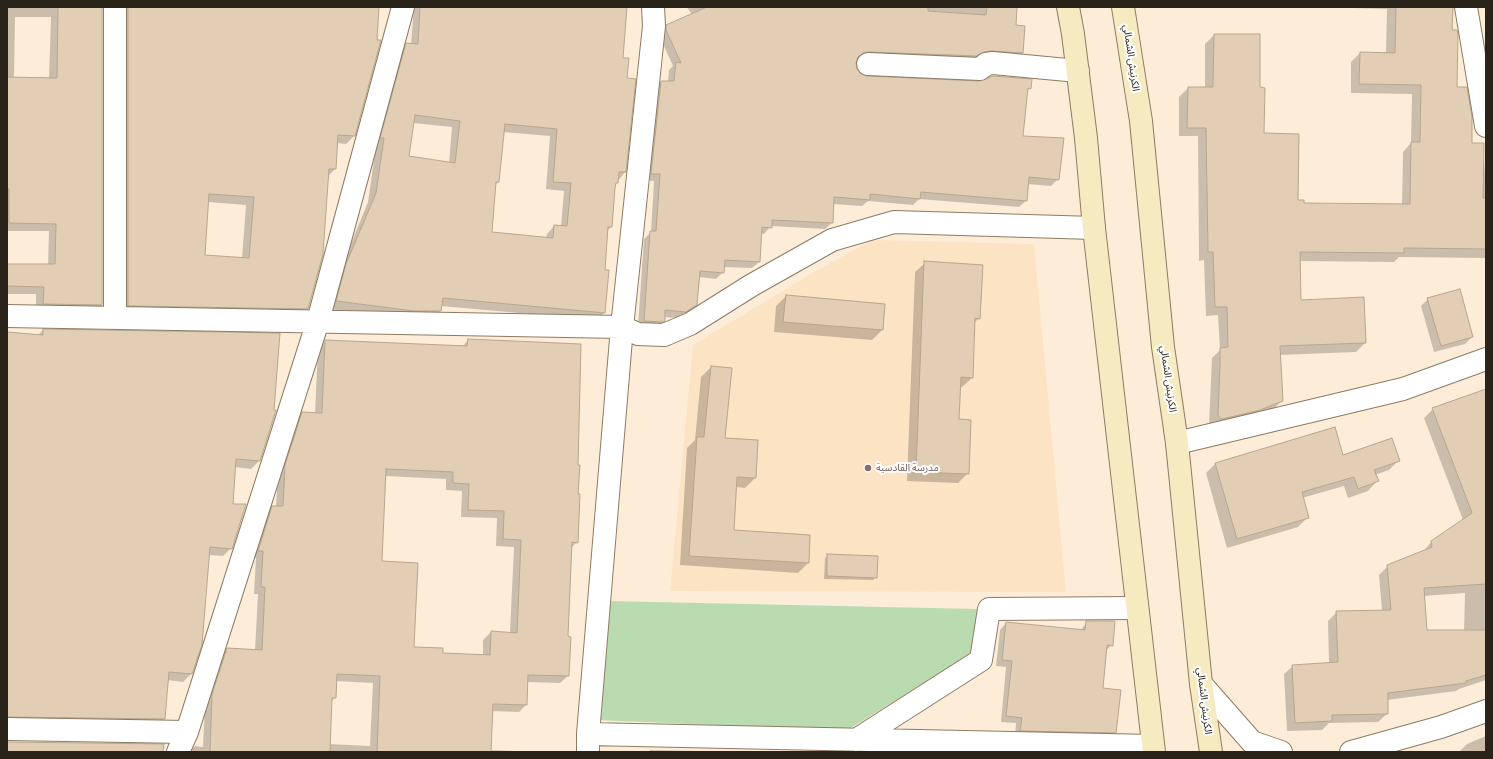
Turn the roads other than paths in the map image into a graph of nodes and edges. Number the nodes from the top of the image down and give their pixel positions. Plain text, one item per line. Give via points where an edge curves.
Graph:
1 (115, 7) edge
2 (403, 7) edge
3 (652, 7) edge
4 (1068, 7) edge
5 (1123, 7) edge
6 (1466, 7) edge
7 (868, 64) dead end
8 (1078, 71) junction
9 (1486, 126) edge
10 (1094, 228) junction
11 (7, 316) edge
12 (115, 317) junction
13 (318, 321) junction
14 (622, 327) junction
15 (1486, 359) edge
16 (1177, 443) junction
17 (1137, 608) junction
18 (1201, 684) junction
19 (1486, 711) edge
20 (7, 729) edge
21 (187, 732) junction
22 (856, 740) junction
23 (588, 743) edge
24 (882, 746) edge
25 (1153, 749) edge
26 (178, 752) edge
27 (1211, 752) edge
28 (1281, 752) edge
29 (1351, 752) edge

1 - 12 street
2 - 13 street
3 - 14 street via 654,26
4 - 8 main road
5 - 16 main road, الكرنيش الشمالي via 1140,121 1163,347
6 - 9 street
7 - 8 street via 980,69 986,64 993,63
8 - 10 main road
10 - 14 street via 894,222 832,240 752,285 690,324 664,335 638,334
10 - 17 main road
11 - 12 street
12 - 13 street
13 - 14 street
13 - 21 street
14 - 23 street
15 - 16 street via 1403,390
16 - 18 main road, الكرنيش الشمالي
17 - 22 street via 989,609 981,660
17 - 25 main road
18 - 27 main road, الكرنيش الشمالي
18 - 28 street via 1252,742
19 - 29 street via 1441,727
20 - 21 street
21 - 26 street
22 - 23 street
22 - 24 street
24 - 25 street

